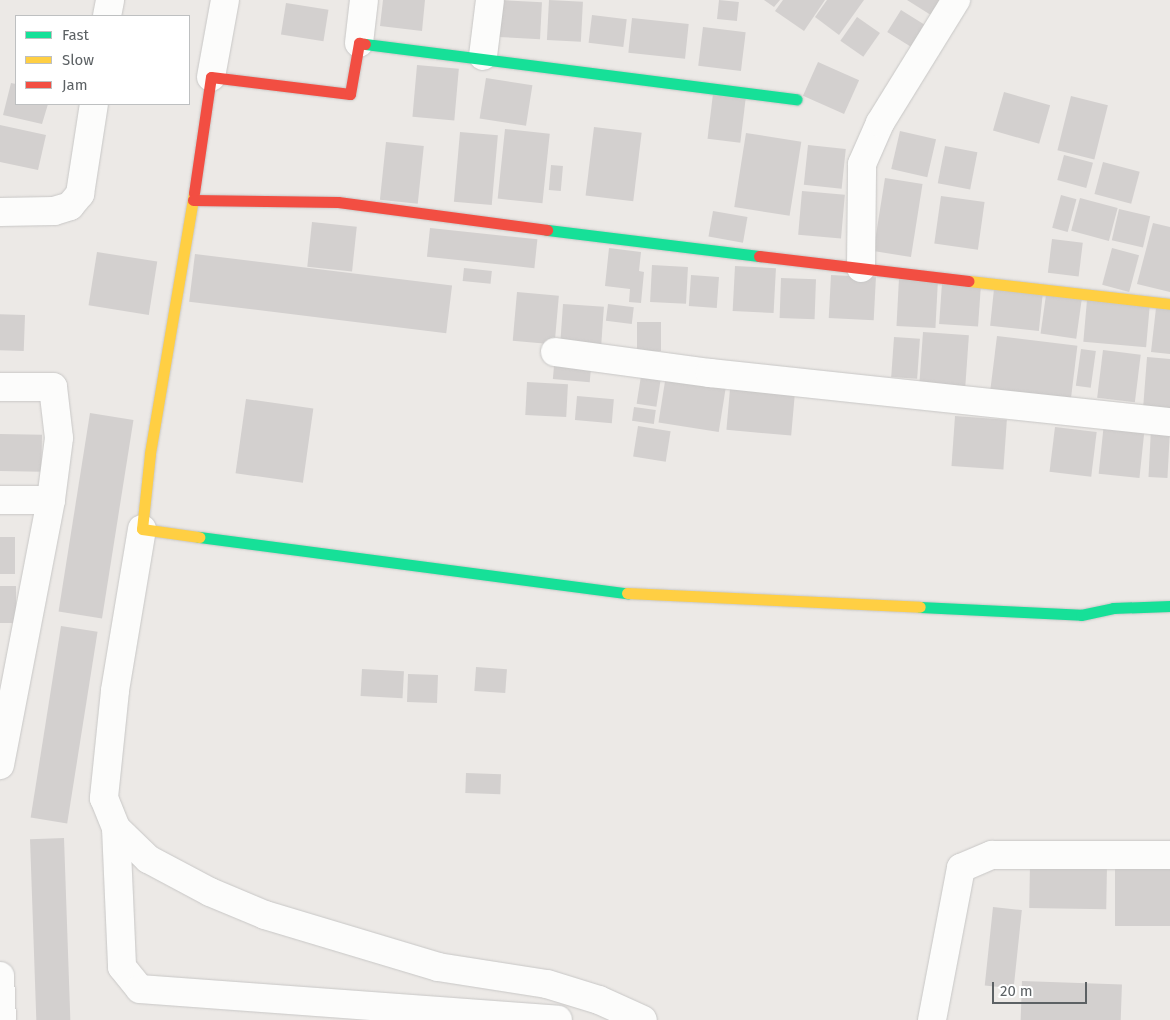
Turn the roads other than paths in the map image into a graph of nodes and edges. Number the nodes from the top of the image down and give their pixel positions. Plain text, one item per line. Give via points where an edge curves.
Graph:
1 (110, 0) edge
2 (224, 0) edge
3 (364, 0) edge
4 (490, 0) edge
5 (956, 0) edge
6 (107, 15) edge
7 (359, 43) junction
8 (483, 56) junction
9 (211, 77) junction
10 (797, 99) dead end
11 (94, 105) edge
12 (193, 200) junction
13 (0, 212) edge
14 (861, 268) junction
15 (1170, 304) edge
16 (555, 352) dead end
17 (0, 387) edge
18 (1170, 422) edge
19 (0, 500) edge
20 (51, 500) junction
21 (142, 529) junction
22 (1170, 606) edge
23 (11, 657) edge
24 (0, 765) edge
25 (116, 828) junction
26 (1170, 855) edge
27 (0, 976) edge
28 (2, 1020) edge
29 (558, 1020) edge
30 (643, 1020) edge
31 (932, 1020) edge

1 - 6 street
2 - 9 street
3 - 7 street
4 - 8 street
5 - 14 street via 880,123 862,164
7 - 8 street
7 - 9 street via 350,94
8 - 10 street
9 - 12 street
11 - 13 street via 80,194 70,206 54,211
12 - 14 street via 338,202
12 - 21 street via 150,454
14 - 15 street
16 - 18 street via 719,374
17 - 20 street via 53,387 59,438
19 - 20 street
20 - 23 street
21 - 22 street via 615,592 1081,615 1113,608
21 - 25 street via 115,691 104,798
23 - 24 street
25 - 29 street via 122,967 140,990
25 - 30 street via 148,859 210,892 265,915 438,967 546,984 599,1000
26 - 31 street via 992,855 961,868
27 - 28 street

